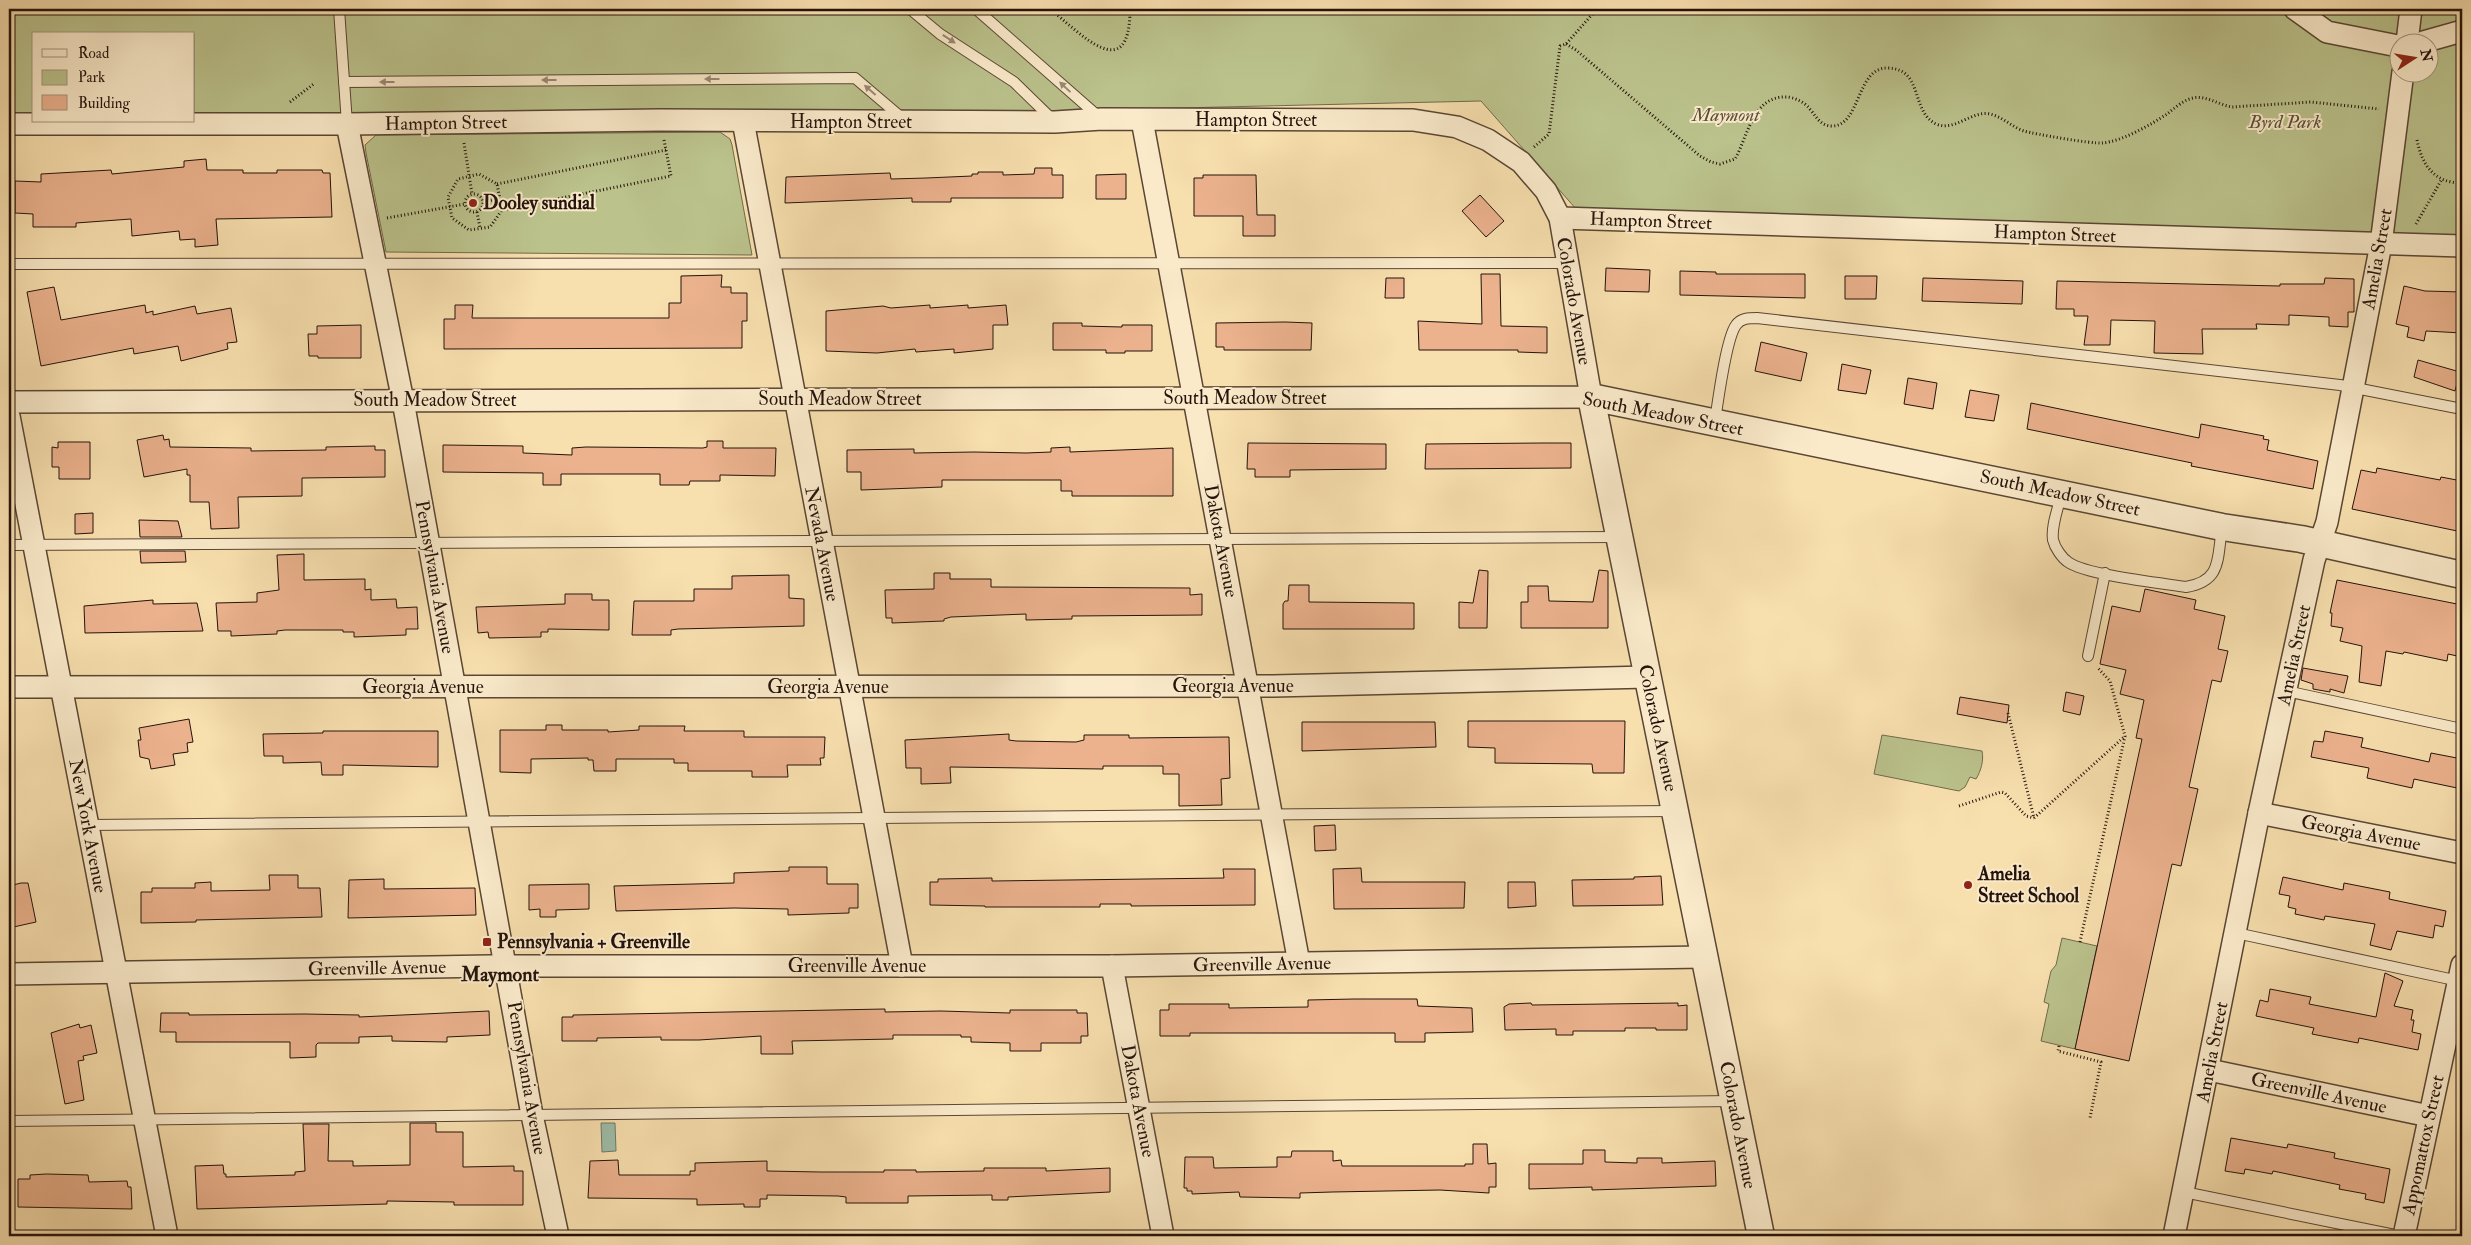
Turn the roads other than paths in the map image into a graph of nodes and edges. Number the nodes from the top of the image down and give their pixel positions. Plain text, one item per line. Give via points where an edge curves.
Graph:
1 (339, 9) edge
2 (910, 9) edge
3 (976, 9) edge
4 (2295, 9) edge
5 (2411, 9) edge
6 (2462, 31) edge
7 (2408, 32) edge
8 (2438, 38) edge
9 (2388, 44) edge
10 (344, 82) junction
11 (2402, 82) edge
12 (1102, 119) junction
13 (1142, 120) junction
14 (743, 121) junction
15 (907, 122) junction
16 (1056, 122) junction
17 (9, 124) edge
18 (347, 124) junction
19 (1560, 218) junction
20 (2381, 244) junction
21 (2462, 246) edge
22 (1566, 262) junction
23 (770, 263) junction
24 (1169, 263) junction
25 (9, 264) edge
26 (375, 264) junction
27 (2353, 387) junction
28 (1591, 397) junction
29 (1194, 398) junction
30 (795, 400) junction
31 (403, 401) junction
32 (9, 402) edge
33 (2462, 409) edge
34 (9, 416) edge
35 (1714, 423) junction
36 (2061, 494) junction
37 (2222, 527) junction
38 (1620, 538) junction
39 (1220, 539) junction
40 (822, 541) junction
41 (429, 543) junction
42 (2320, 544) junction
43 (9, 545) edge
44 (34, 545) junction
45 (2105, 574) junction
46 (2462, 575) edge
47 (2088, 656) road end
48 (1647, 677) junction
49 (849, 686) junction
50 (1248, 686) junction
51 (9, 687) edge
52 (61, 687) junction
53 (455, 687) junction
54 (2286, 691) junction
55 (2462, 729) edge
56 (1675, 811) junction
57 (2259, 813) junction
58 (1271, 814) junction
59 (874, 818) junction
60 (479, 821) junction
61 (88, 825) junction
62 (2462, 853) edge
63 (2236, 933) junction
64 (1704, 957) junction
65 (1299, 963) junction
66 (507, 966) junction
67 (902, 966) junction
68 (1112, 966) junction
69 (117, 972) junction
70 (9, 974) edge
71 (2460, 974) edge
72 (2209, 1070) junction
73 (1734, 1102) junction
74 (1139, 1108) junction
75 (532, 1115) junction
76 (2429, 1116) junction
77 (145, 1120) junction
78 (9, 1121) edge
79 (2184, 1192) junction
80 (167, 1236) edge
81 (558, 1236) edge
82 (1163, 1236) edge
83 (1760, 1236) edge
84 (2174, 1236) edge
85 (2400, 1236) edge
86 (2404, 1236) edge

1 - 10 lane
2 -> 16 lane via 940,34 1014,82
12 -> 3 lane
4 - 9 street via 2328,32
5 - 7 street
6 - 8 street
15 -> 10 lane via 855,78
10 - 18 lane
11 - 20 street, Amelia Street
12 - 13 street, Hampton Street
12 - 16 street, Hampton Street
13 - 19 street, Hampton Street via 1413,120 1457,127 1506,150 1524,165 1546,191
13 - 24 street, Dakota Avenue
14 - 15 street, Hampton Street
14 - 18 street, Hampton Street
14 - 23 street, Nevada Avenue
15 - 16 street, Hampton Street
17 - 18 street, Hampton Street
18 - 26 street, Pennsylvania Avenue
19 - 20 street, Hampton Street
19 - 22 street, Colorado Avenue
20 - 21 street, Hampton Street
20 - 27 street, Amelia Street
22 - 24 lane
22 - 28 street, Colorado Avenue
23 - 24 lane
23 - 26 lane
23 - 30 street, Nevada Avenue
24 - 29 street, Dakota Avenue
25 - 26 lane
26 - 31 street, Pennsylvania Avenue
27 - 33 lane
27 - 35 lane via 1744,318 1733,332
27 - 42 street, Amelia Street
28 - 29 street, South Meadow Street
28 - 35 street, South Meadow Street
28 - 38 street, Colorado Avenue
29 - 30 street, South Meadow Street
29 - 39 street, Dakota Avenue
30 - 31 street, South Meadow Street
30 - 40 street, Nevada Avenue
31 - 32 street, South Meadow Street
31 - 41 street, Pennsylvania Avenue
34 - 44 street, New York Avenue
35 - 36 street, South Meadow Street
36 - 37 street, South Meadow Street
36 - 45 lane via 2053,542 2068,562
37 - 42 street, South Meadow Street
37 - 45 lane via 2214,571 2208,581 2186,587
38 - 39 lane
38 - 48 street, Colorado Avenue
39 - 40 lane
39 - 50 street, Dakota Avenue
40 - 41 lane
40 - 49 street, Nevada Avenue
41 - 44 lane
41 - 53 street, Pennsylvania Avenue
42 - 46 street, South Meadow Street
42 - 54 street, Amelia Street
43 - 44 lane
44 - 52 street, New York Avenue
45 - 47 lane
48 - 50 street, Georgia Avenue
48 - 56 street, Colorado Avenue
49 - 50 street, Georgia Avenue
49 - 53 street, Georgia Avenue
49 - 59 street, Nevada Avenue
50 - 58 street, Dakota Avenue
51 - 52 street, Georgia Avenue
52 - 53 street, Georgia Avenue
52 - 61 street, New York Avenue
53 - 60 street, Pennsylvania Avenue
54 - 55 lane
54 - 57 street, Amelia Street
56 - 58 lane
56 - 64 street, Colorado Avenue
57 - 62 street, Georgia Avenue
57 - 63 street, Amelia Street
58 - 59 lane
58 - 65 street, Dakota Avenue
59 - 60 lane
59 - 67 street, Nevada Avenue
60 - 61 lane
60 - 66 street, Pennsylvania Avenue
61 - 69 street, New York Avenue
63 - 71 lane
63 - 72 street, Amelia Street
64 - 65 street, Greenville Avenue
64 - 73 street, Colorado Avenue
65 - 68 street, Greenville Avenue
66 - 67 street, Greenville Avenue
66 - 69 street, Greenville Avenue
66 - 75 street, Pennsylvania Avenue
67 - 68 street, Greenville Avenue
68 - 74 street, Dakota Avenue
69 - 70 street, Greenville Avenue
69 - 77 street, New York Avenue
71 - 76 street, Appomattox Street
72 - 76 street, Greenville Avenue
72 - 79 street, Amelia Street
73 - 74 lane
73 - 83 street, Colorado Avenue
74 - 75 lane
74 - 82 street, Dakota Avenue
75 - 77 lane
75 - 81 street, Pennsylvania Avenue
76 - 86 street, Appomattox Street
77 - 78 lane
77 - 80 street, New York Avenue
79 - 84 street, Amelia Street
79 - 85 lane

